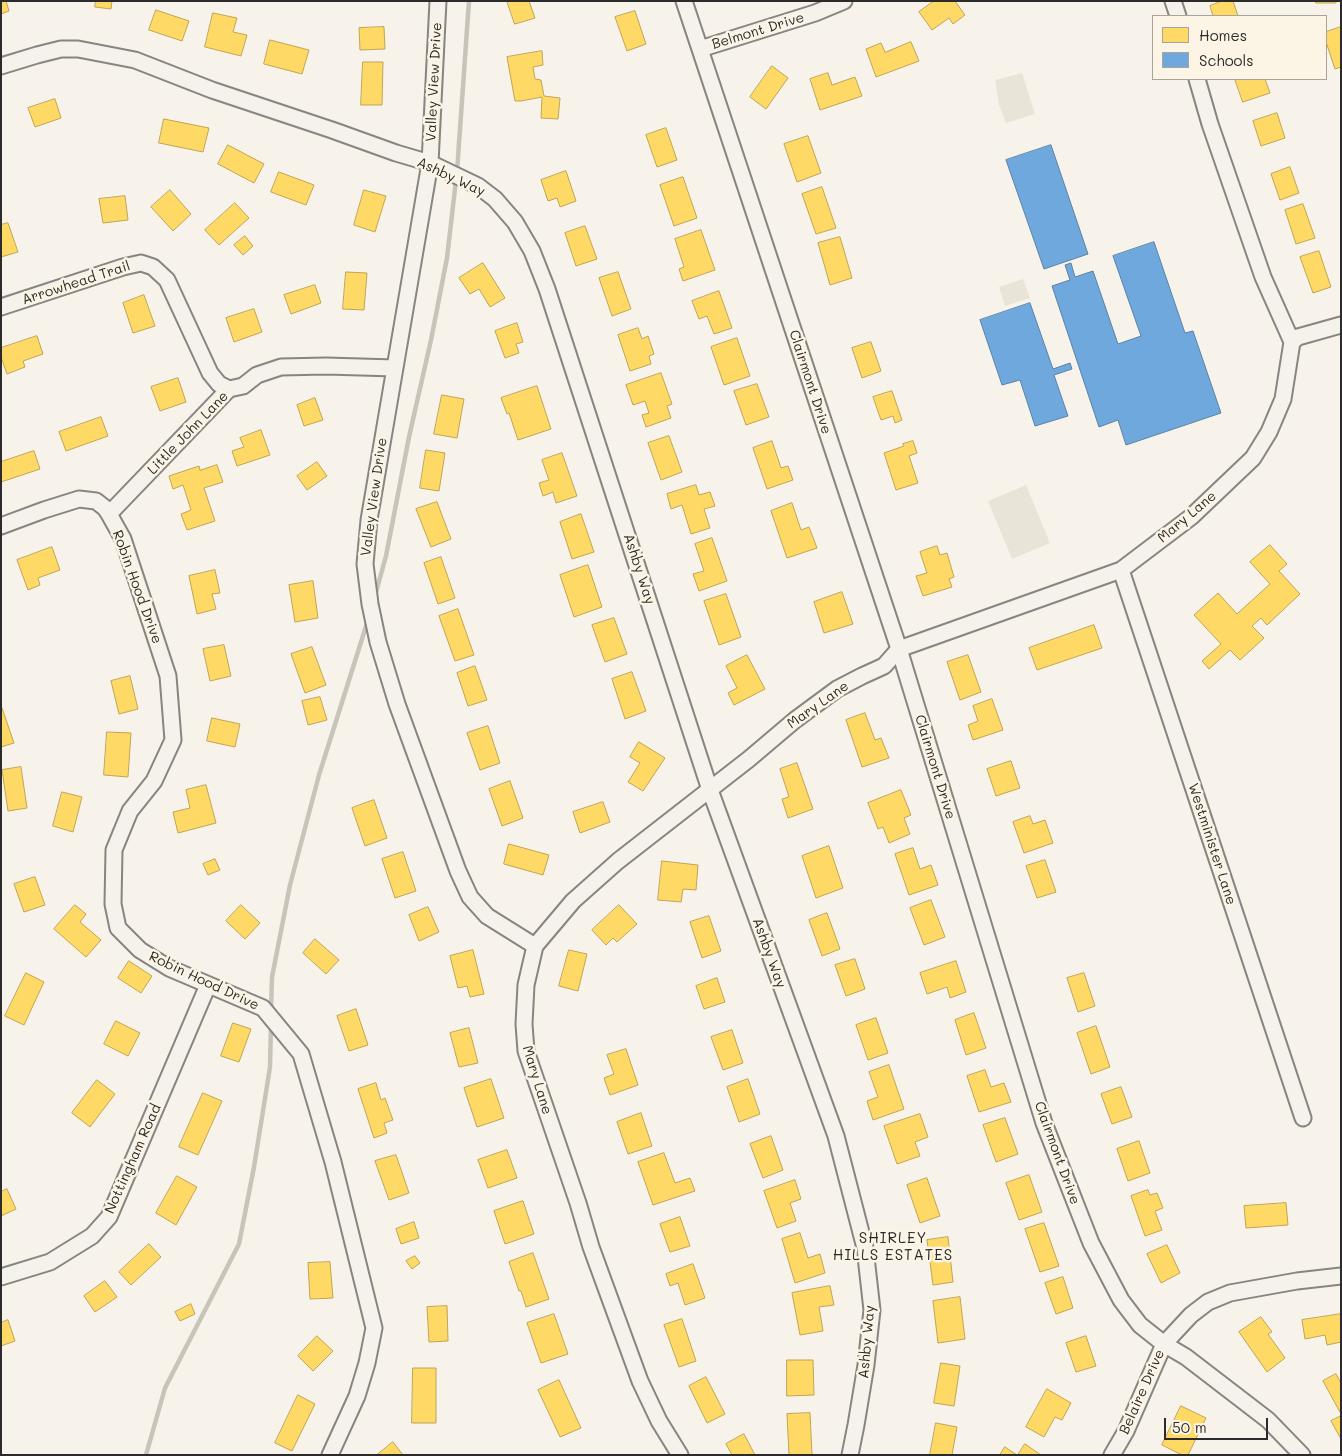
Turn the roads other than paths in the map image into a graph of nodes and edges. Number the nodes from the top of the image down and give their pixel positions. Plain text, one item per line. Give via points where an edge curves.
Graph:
1 (438, 1) edge
2 (684, 1) edge
3 (844, 1) edge
4 (1173, 1) edge
5 (1178, 15) edge
6 (700, 49) junction
7 (1, 66) edge
8 (1197, 80) edge
9 (430, 163) junction
10 (1, 307) edge
11 (1341, 325) edge
12 (1292, 342) junction
13 (395, 368) junction
14 (229, 389) junction
15 (109, 514) junction
16 (1, 526) edge
17 (1121, 570) junction
18 (899, 649) junction
19 (710, 790) junction
20 (535, 946) junction
21 (208, 985) junction
22 (1304, 1118) dead end
23 (1341, 1276) edge
24 (1, 1277) edge
25 (1164, 1344) junction
26 (330, 1455) edge
27 (680, 1455) edge
28 (850, 1455) edge
29 (1112, 1455) edge
30 (1302, 1455) edge

1 - 9 street, Valley View Drive
2 - 6 street, Clairmont Drive
3 - 6 street, Belmont Drive
4 - 5 street
6 - 18 street, Clairmont Drive
7 - 9 street, Ashby Way via 61,49 135,60 212,90
8 - 12 street via 1263,277
9 - 13 street, Valley View Drive
9 - 19 street, Ashby Way via 478,186 495,199 515,222 532,251
10 - 14 street, Arrowhead Trail via 123,266 141,263 153,267 167,280 210,373 219,384
11 - 12 street via 1298,337
12 - 17 street, Mary Lane via 1283,399 1253,458 1191,517
13 - 14 street, Little John Lane via 281,366 257,375 243,386
13 - 20 street, Valley View Drive via 369,520 365,564 378,642 397,704 470,896 487,916
14 - 15 street, Little John Lane
15 - 16 street via 96,501 80,499
15 - 21 street, Robin Hood Drive via 123,539 168,676 173,740 154,781 130,811 114,850 113,904 118,928 140,950 169,968
17 - 18 street, Mary Lane
17 - 22 street, Westminister Lane
18 - 19 street, Mary Lane via 884,666 837,689 794,720
18 - 25 street, Clairmont Drive via 1044,1123 1091,1243 1121,1300 1140,1325
19 - 20 street, Mary Lane via 618,861 574,901
19 - 28 street, Ashby Way via 836,1136 865,1248 872,1310
20 - 27 street, Mary Lane via 526,985 526,1050 591,1247 640,1381
21 - 24 street, Nottingham Road via 109,1216 92,1236 50,1262
21 - 26 street, Robin Hood Drive via 264,1008 302,1054 333,1162 374,1328 357,1396
23 - 25 street, Belaire Drive via 1230,1293 1208,1302 1191,1315
25 - 29 street, Belaire Drive
25 - 30 street, Clairmont Drive via 1268,1420

